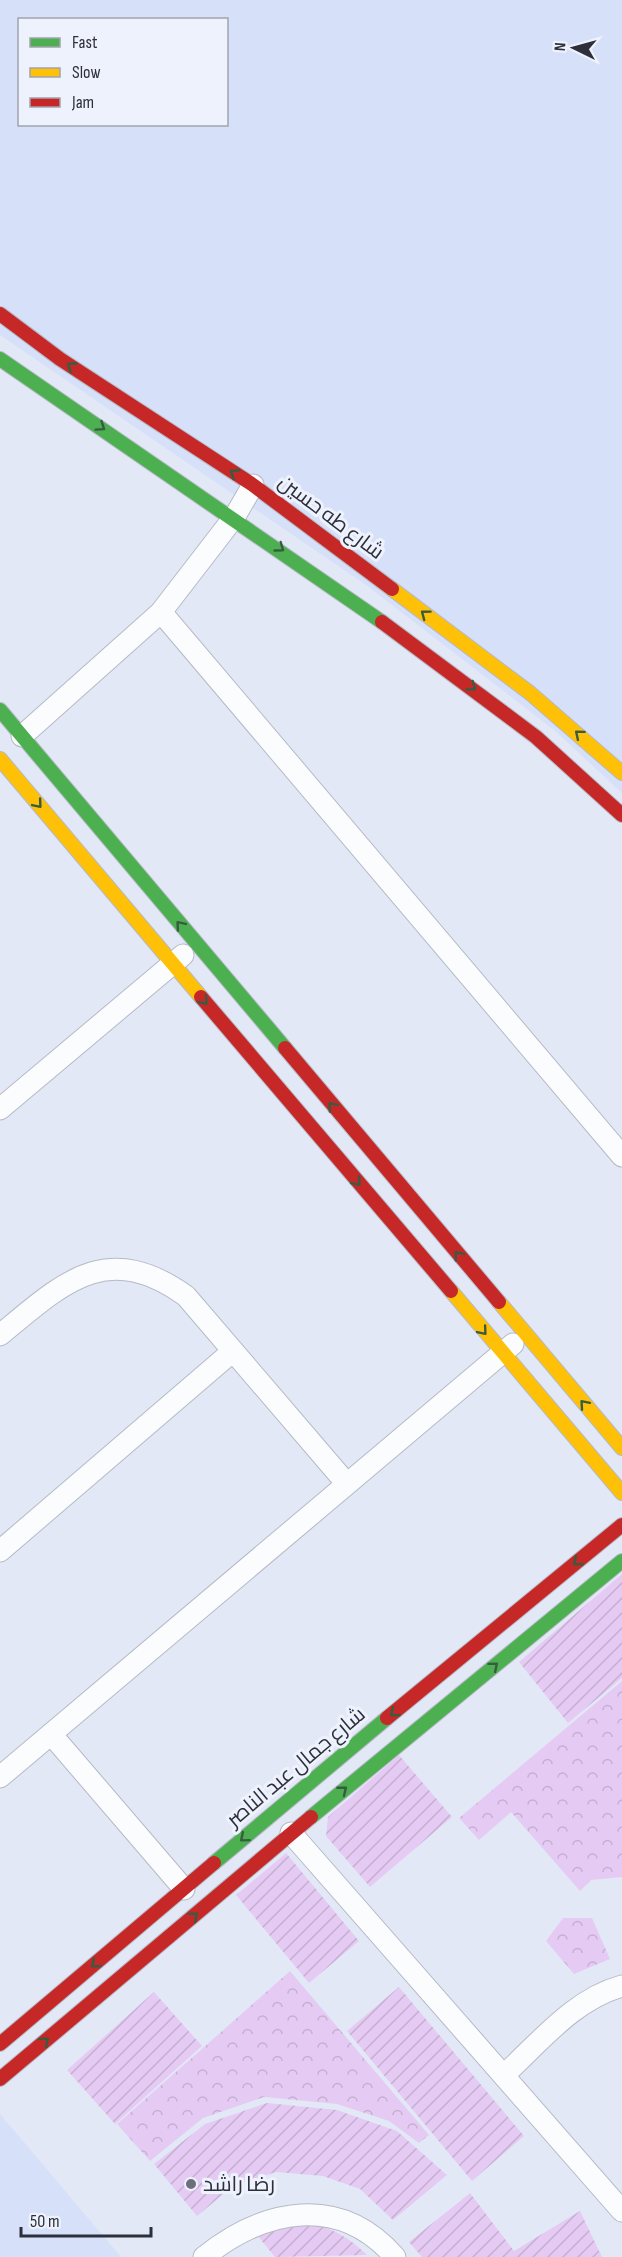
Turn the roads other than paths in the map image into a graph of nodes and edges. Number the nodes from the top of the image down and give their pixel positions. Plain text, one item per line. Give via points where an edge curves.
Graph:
1 (0, 314) edge
2 (0, 359) edge
3 (253, 485) junction
4 (235, 516) junction
5 (161, 612) junction
6 (0, 710) edge
7 (22, 736) junction
8 (0, 759) edge
9 (622, 773) edge
10 (622, 815) edge
11 (196, 945) junction
12 (173, 964) junction
13 (0, 1109) edge
14 (622, 1156) edge
15 (524, 1334) junction
16 (0, 1335) edge
17 (233, 1351) junction
18 (502, 1354) junction
19 (622, 1448) edge
20 (347, 1484) junction
21 (622, 1493) edge
22 (622, 1525) edge
23 (0, 1551) edge
24 (622, 1561) edge
25 (450, 1666) junction
26 (468, 1688) junction
27 (419, 1692) junction
28 (436, 1714) junction
29 (51, 1734) junction
30 (0, 1778) edge
31 (291, 1833) junction
32 (184, 1889) junction
33 (622, 1986) edge
34 (0, 2044) edge
35 (504, 2075) junction
36 (0, 2079) edge
37 (622, 2211) edge
38 (204, 2257) edge
39 (395, 2257) edge

3 -> 1 main road, شارع طه حسين via 60,359
2 -> 4 main road
3 - 4 street
9 -> 3 main road, شارع طه حسين via 530,693
4 - 5 street
4 -> 10 main road via 512,717
5 - 7 street
5 - 14 street
6 - 7 main road
11 -> 7 main road
8 -> 12 main road
11 - 12 street
15 -> 11 main road
12 - 13 street
12 -> 18 main road
15 - 18 street
19 -> 15 main road
16 - 17 street via 59,1286 79,1276 124,1270 147,1274 186,1296
17 - 20 street
17 - 23 street
18 - 20 street
18 - 21 main road
20 - 29 street
22 -> 25 main road, شارع جمال عبد الناصر
26 -> 24 main road
25 - 26 main road
25 - 27 main road, شارع جمال عبد الناصر
26 - 28 main road
27 - 28 main road
27 -> 32 main road, شارع جمال عبد الناصر
31 -> 28 main road
29 - 30 street
29 - 32 street
31 - 35 street
36 -> 31 main road
32 -> 34 main road, شارع جمال عبد الناصر
33 - 35 street via 571,2012
35 - 37 street
38 - 39 street via 254,2226 302,2214 349,2222 376,2238

